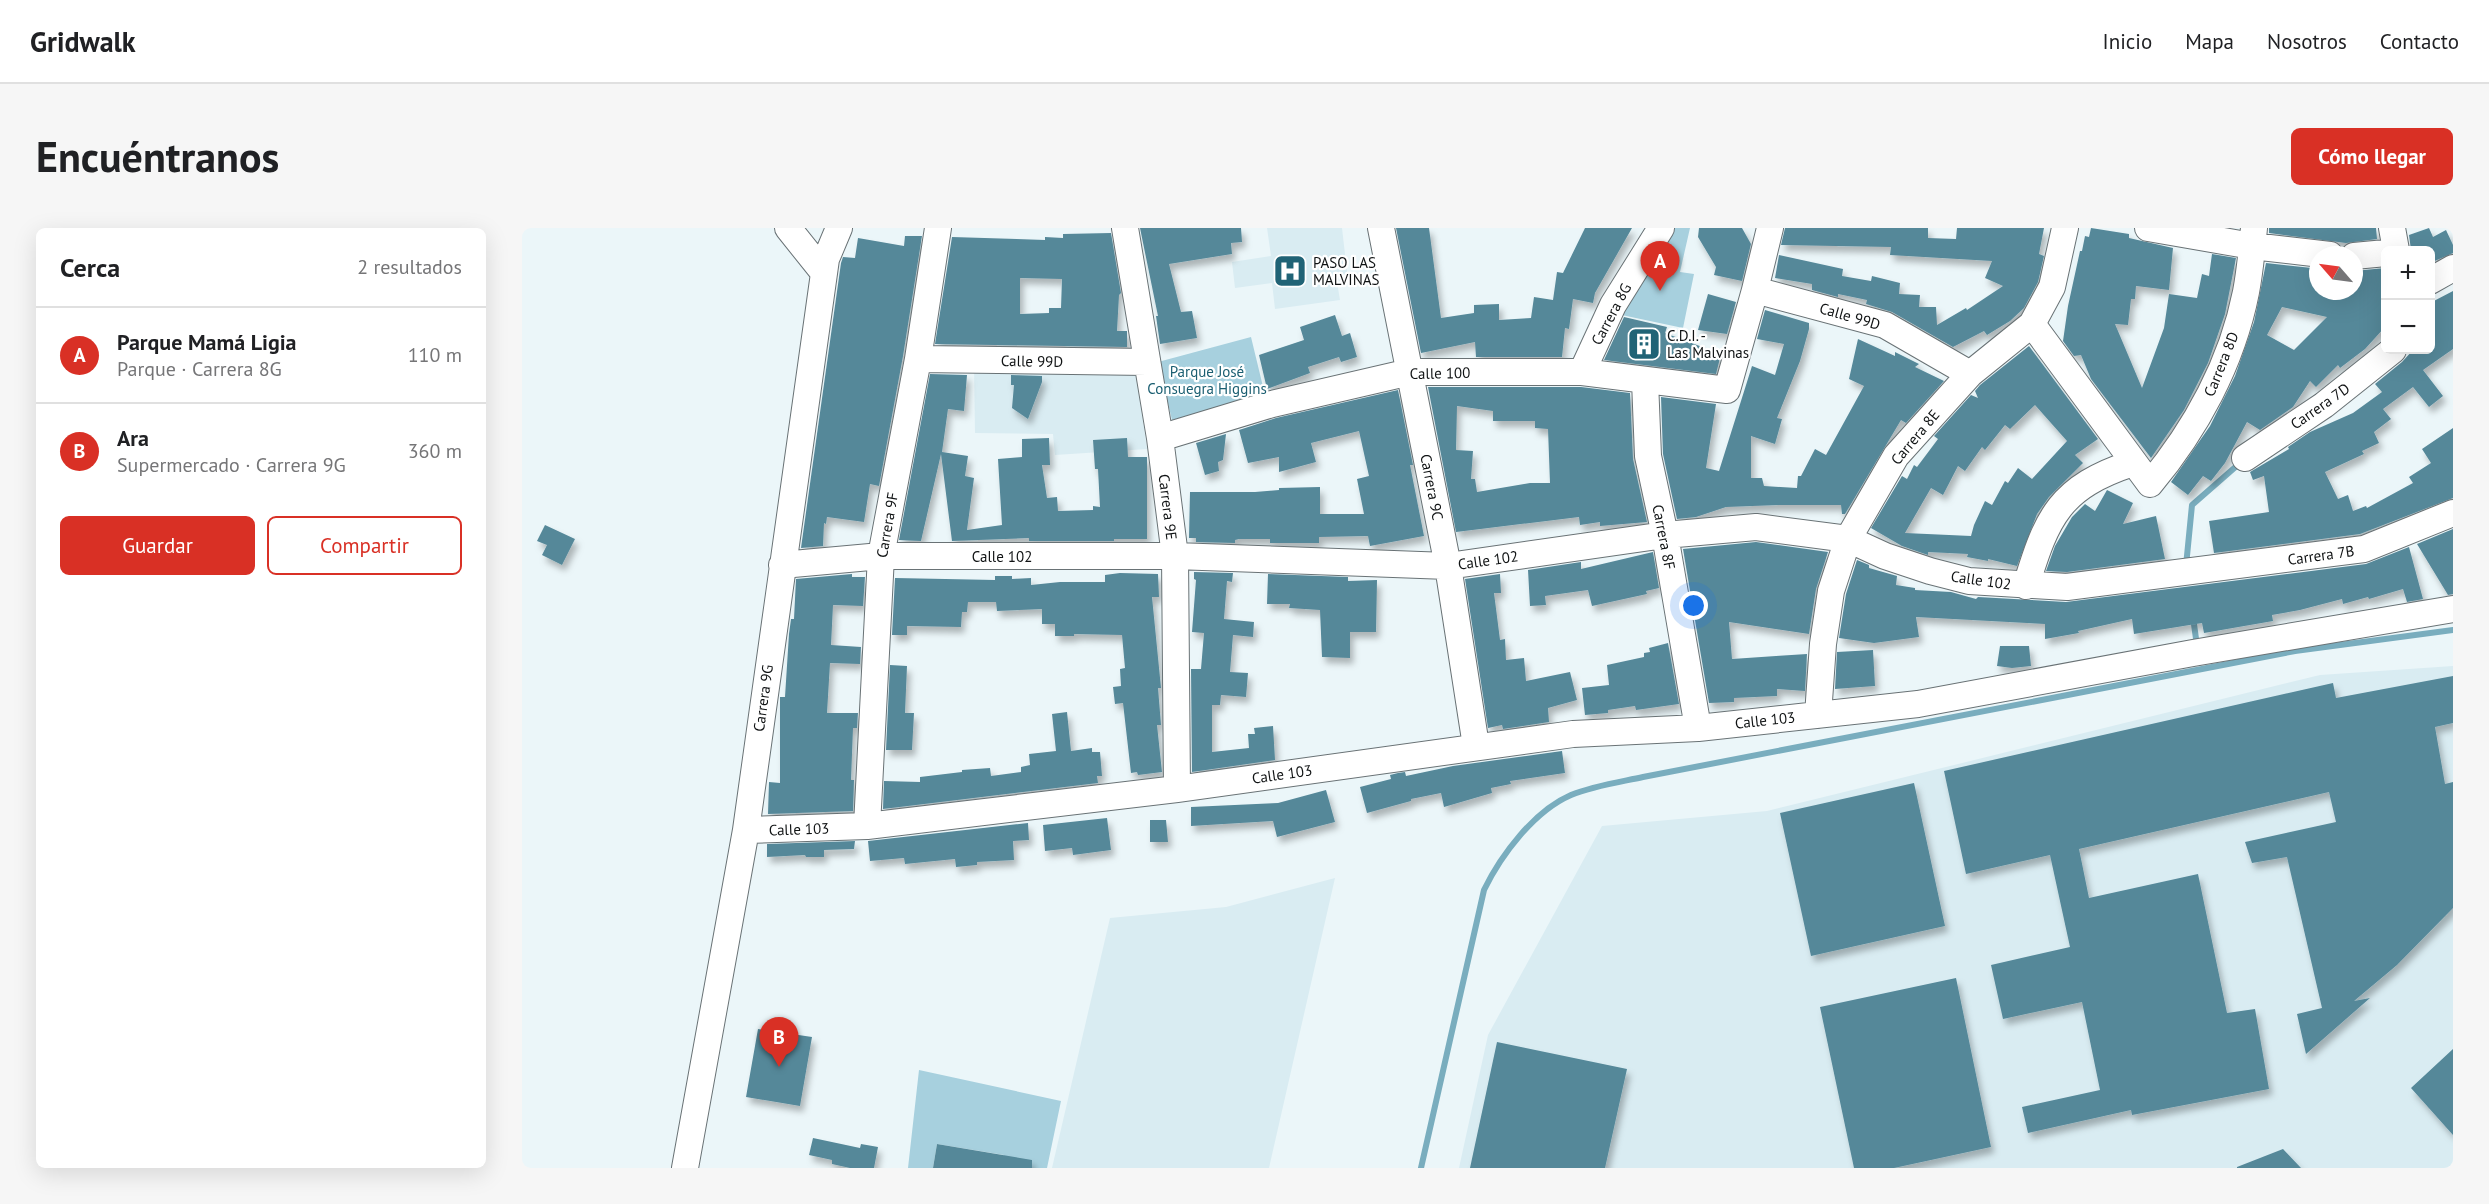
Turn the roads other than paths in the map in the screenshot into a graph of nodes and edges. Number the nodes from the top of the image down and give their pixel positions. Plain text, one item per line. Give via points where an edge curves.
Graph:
1 (788, 228) edge
2 (839, 228) edge
3 (938, 228) edge
4 (1125, 228) edge
5 (1381, 228) edge
6 (1661, 228) edge
7 (1770, 228) edge
8 (2065, 228) edge
9 (2148, 228) edge
10 (2392, 228) edge
11 (2253, 237) edge
12 (2395, 246) edge
13 (2309, 250) edge
14 (2381, 253) edge
15 (2363, 255) edge
16 (2453, 268) edge
17 (824, 273) junction
18 (2435, 277) edge
19 (1755, 290) junction
20 (2032, 324) junction
21 (2388, 354) edge
22 (918, 359) junction
23 (1147, 362) junction
24 (1410, 372) junction
25 (1582, 372) junction
26 (1970, 374) junction
27 (1645, 381) junction
28 (1160, 438) junction
29 (2245, 458) dead end
30 (2133, 463) junction
31 (2453, 513) edge
32 (1665, 535) junction
33 (1848, 539) junction
34 (880, 556) junction
35 (1175, 556) junction
36 (782, 565) junction
37 (1448, 566) junction
38 (2188, 573) joint
39 (2026, 586) junction
40 (2453, 609) edge
41 (1818, 715) junction
42 (1698, 728) junction
43 (1476, 746) junction
44 (1177, 789) junction
45 (867, 826) junction
46 (746, 830) junction
47 (686, 1168) edge

1 - 17 street
2 - 17 street, Carrera 9G
3 - 22 street, Carrera 9F
4 - 23 street, Carrera 9E
5 - 24 street, Carrera 9C
6 - 25 street, Carrera 8G via 1613,305
7 - 19 street
8 - 20 street, Carrera 8E via 2052,286
9 - 11 street
10 - 12 street
11 - 13 street
11 - 30 street, Carrera 8D via 2243,304 2202,410 2175,454 2150,484
14 - 15 street
16 - 18 street
17 - 36 street, Carrera 9G
19 - 26 street, Calle 99D via 1885,325
19 - 27 street, Calle 100 via 1727,390
20 - 26 street, Carrera 8E
20 - 30 street
21 - 29 street, Carrera 7D via 2324,405
22 - 23 street, Calle 99D
22 - 34 street, Carrera 9F
23 - 28 street, Carrera 9E
24 - 25 street, Calle 100
24 - 28 street, Calle 100 via 1272,404
24 - 37 street, Carrera 9C
25 - 27 street, Calle 100
26 - 33 street, Carrera 8E via 1896,456
27 - 32 street, Carrera 8F via 1648,456
28 - 35 street, Carrera 9E
30 - 39 street via 2084,483 2056,512 2046,527
31 - 38 street, Carrera 7B via 2364,549
32 - 33 street, Calle 102 via 1756,527
32 - 37 street, Calle 102
32 - 42 street, Carrera 8F
33 - 39 street, Calle 102 via 1930,571 1969,581
33 - 41 street, Carrera 8E via 1831,591
34 - 35 street, Calle 102
34 - 36 street, Calle 102
34 - 45 street, Carrera 9F
35 - 37 street, Calle 102
35 - 44 street, Carrera 9E
36 - 46 street, Carrera 9G
37 - 43 street, Carrera 9C
38 - 39 street, Calle 102 via 2067,587
40 - 41 street, Calle 103 via 1918,704
41 - 42 street, Calle 103
42 - 43 street, Calle 103 via 1573,734
43 - 44 street, Calle 103
44 - 45 street, Calle 103
45 - 46 street, Calle 103
46 - 47 street, Carrera 9G

